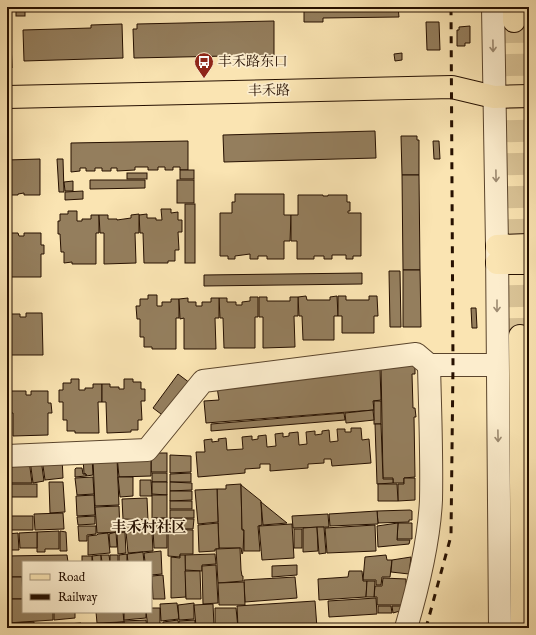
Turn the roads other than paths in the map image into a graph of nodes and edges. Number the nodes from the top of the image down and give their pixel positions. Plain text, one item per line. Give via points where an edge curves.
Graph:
1 (493, 7) edge
2 (529, 96) edge
3 (7, 97) edge
4 (494, 97) junction
5 (529, 246) edge
6 (497, 255) junction
7 (529, 263) edge
8 (520, 336) tunnel mouth
9 (429, 365) junction
10 (497, 365) junction
11 (7, 456) edge
12 (406, 628) edge
13 (500, 628) edge
14 (522, 628) edge

1 -> 4 street
2 - 4 main road, 丰禾路
3 - 4 main road, 丰禾路 via 452,87
4 -> 6 street
5 - 6 main road
6 - 7 main road
6 -> 10 street
8 - 14 main road
9 - 10 street
9 - 11 street via 416,354 203,381 147,450
9 - 12 street via 430,500 427,539 416,596
10 -> 13 street

